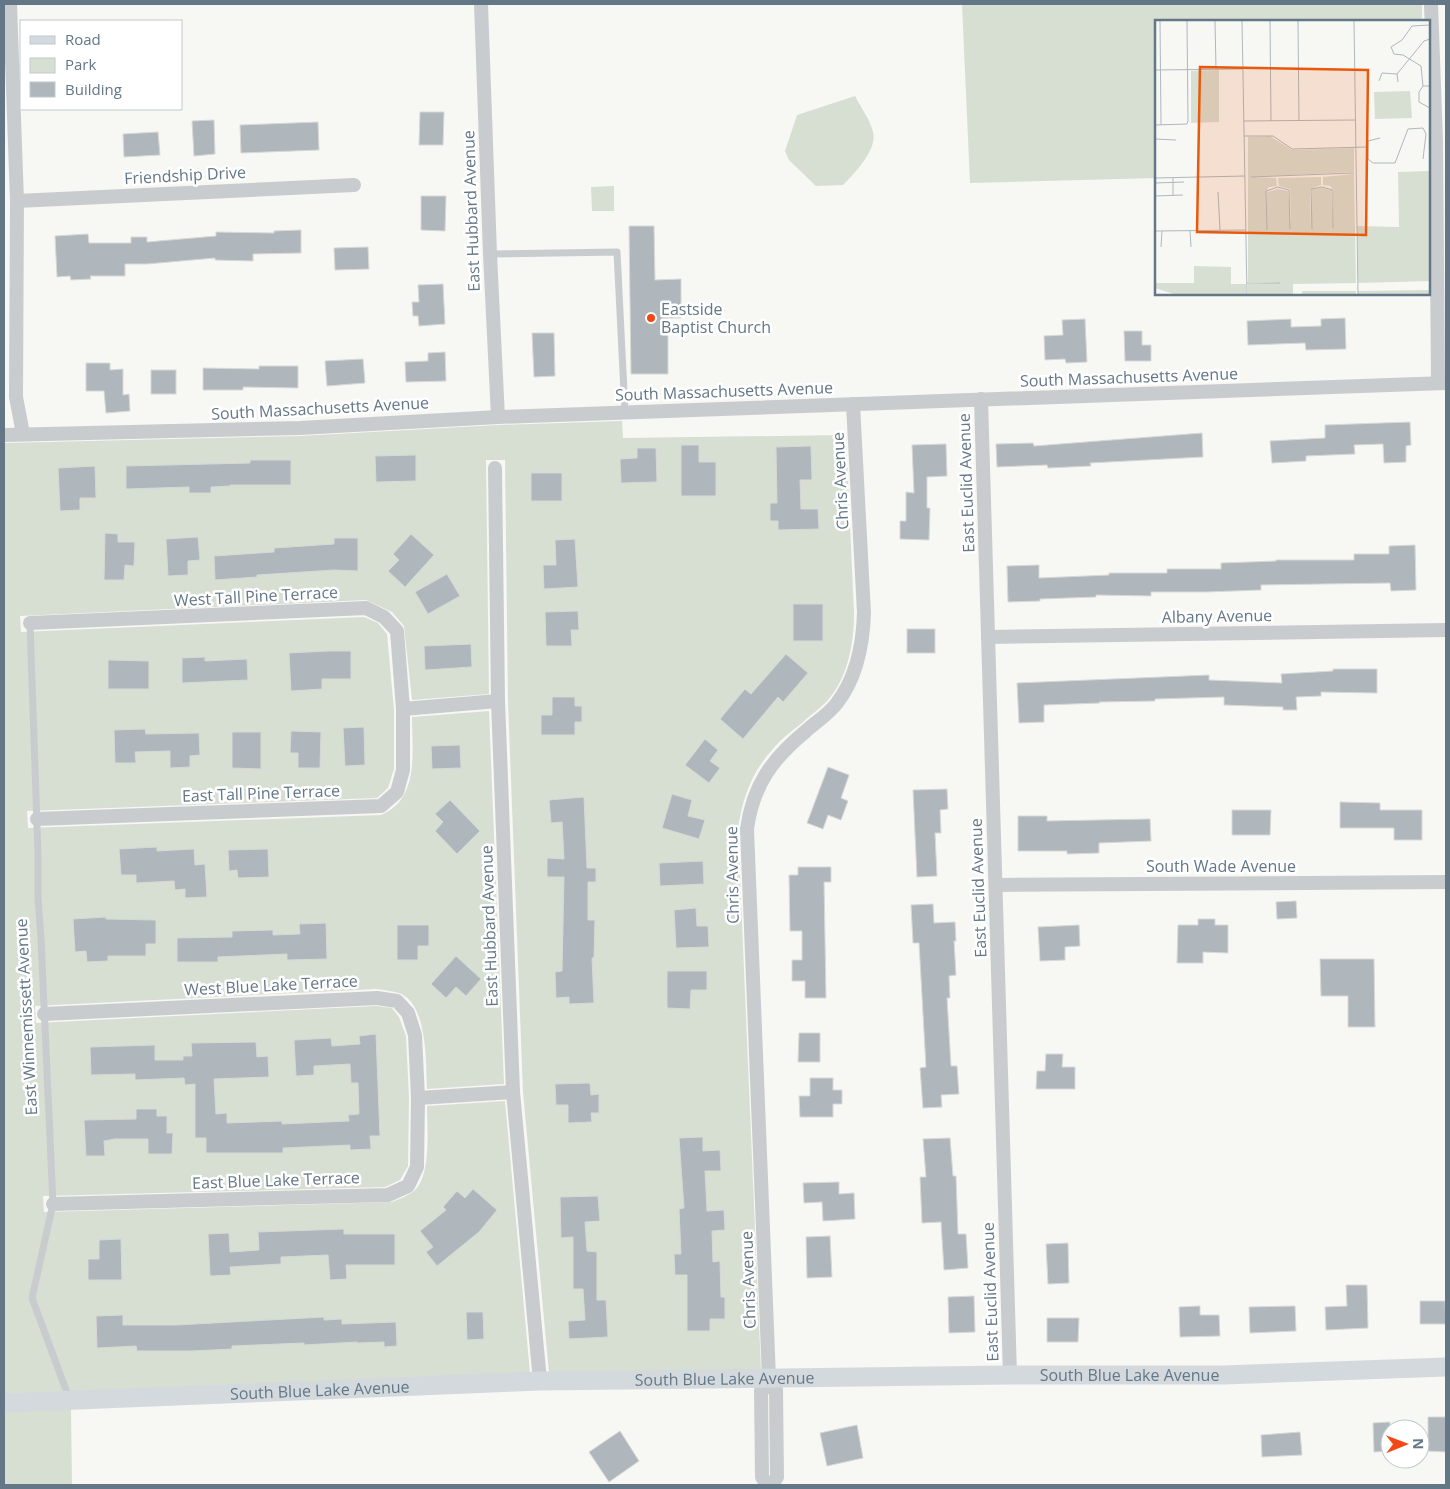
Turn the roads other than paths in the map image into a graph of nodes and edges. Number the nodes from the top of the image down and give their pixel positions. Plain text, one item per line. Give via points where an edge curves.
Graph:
1 (10, 4) edge
2 (481, 4) edge
3 (1431, 4) edge
4 (1441, 141) edge
5 (354, 185) dead end
6 (17, 201) junction
7 (490, 254) junction
8 (1442, 383) edge
9 (981, 399) junction
10 (853, 404) junction
11 (625, 412) junction
12 (498, 416) junction
13 (23, 434) junction
14 (4, 435) edge
15 (495, 468) dead end
16 (30, 623) joint
17 (1446, 630) edge
18 (988, 637) junction
19 (498, 701) junction
20 (403, 709) junction
21 (37, 819) junction
22 (1446, 882) edge
23 (996, 886) junction
24 (44, 1014) junction
25 (513, 1092) junction
26 (418, 1098) junction
27 (52, 1204) junction
28 (1446, 1367) edge
29 (1010, 1375) junction
30 (540, 1381) junction
31 (770, 1381) junction
32 (70, 1400) junction
33 (4, 1403) edge
34 (767, 1485) edge
35 (772, 1485) edge

1 - 6 street
2 - 7 street, East Hubbard Avenue
3 - 4 street
4 - 8 street
5 - 6 street, Friendship Drive
6 - 13 street via 16,397
7 - 11 lane via 617,252
7 - 12 street, East Hubbard Avenue
8 - 9 street, South Massachusetts Avenue
9 - 10 street, South Massachusetts Avenue
9 - 18 street, East Euclid Avenue
10 - 11 street, South Massachusetts Avenue
10 - 31 street, Chris Avenue via 864,613 860,654 850,682 836,705 780,754 767,770 750,809 747,829
11 - 12 street, South Massachusetts Avenue
12 - 13 street, South Massachusetts Avenue via 300,428
13 - 14 street, South Massachusetts Avenue
15 - 19 street, East Hubbard Avenue
16 - 20 street, West Tall Pine Terrace via 366,608 384,617 396,631
16 - 21 lane, East Winnemissett Avenue
17 - 18 street, Albany Avenue
18 - 23 street, East Euclid Avenue
19 - 20 street
19 - 25 street, East Hubbard Avenue
20 - 21 street, East Tall Pine Terrace via 403,770 397,792 381,806
21 - 24 lane, East Winnemissett Avenue
22 - 23 street, South Wade Avenue
23 - 29 street, East Euclid Avenue
24 - 26 street, West Blue Lake Terrace via 377,998 397,1001 408,1013 415,1035
24 - 27 lane, East Winnemissett Avenue
25 - 26 street
25 - 30 street, East Hubbard Avenue
26 - 27 street, East Blue Lake Terrace via 417,1168 408,1186 388,1195
27 - 32 lane, East Winnemissett Avenue via 32,1298
28 - 29 main road, South Blue Lake Avenue via 1224,1375
29 - 31 main road, South Blue Lake Avenue
30 - 31 main road, South Blue Lake Avenue
30 - 32 main road, South Blue Lake Avenue
31 - 34 street, Chris Avenue via 761,1391 762,1477
31 - 35 street, Chris Avenue via 776,1390 777,1477
32 - 33 main road, South Blue Lake Avenue

